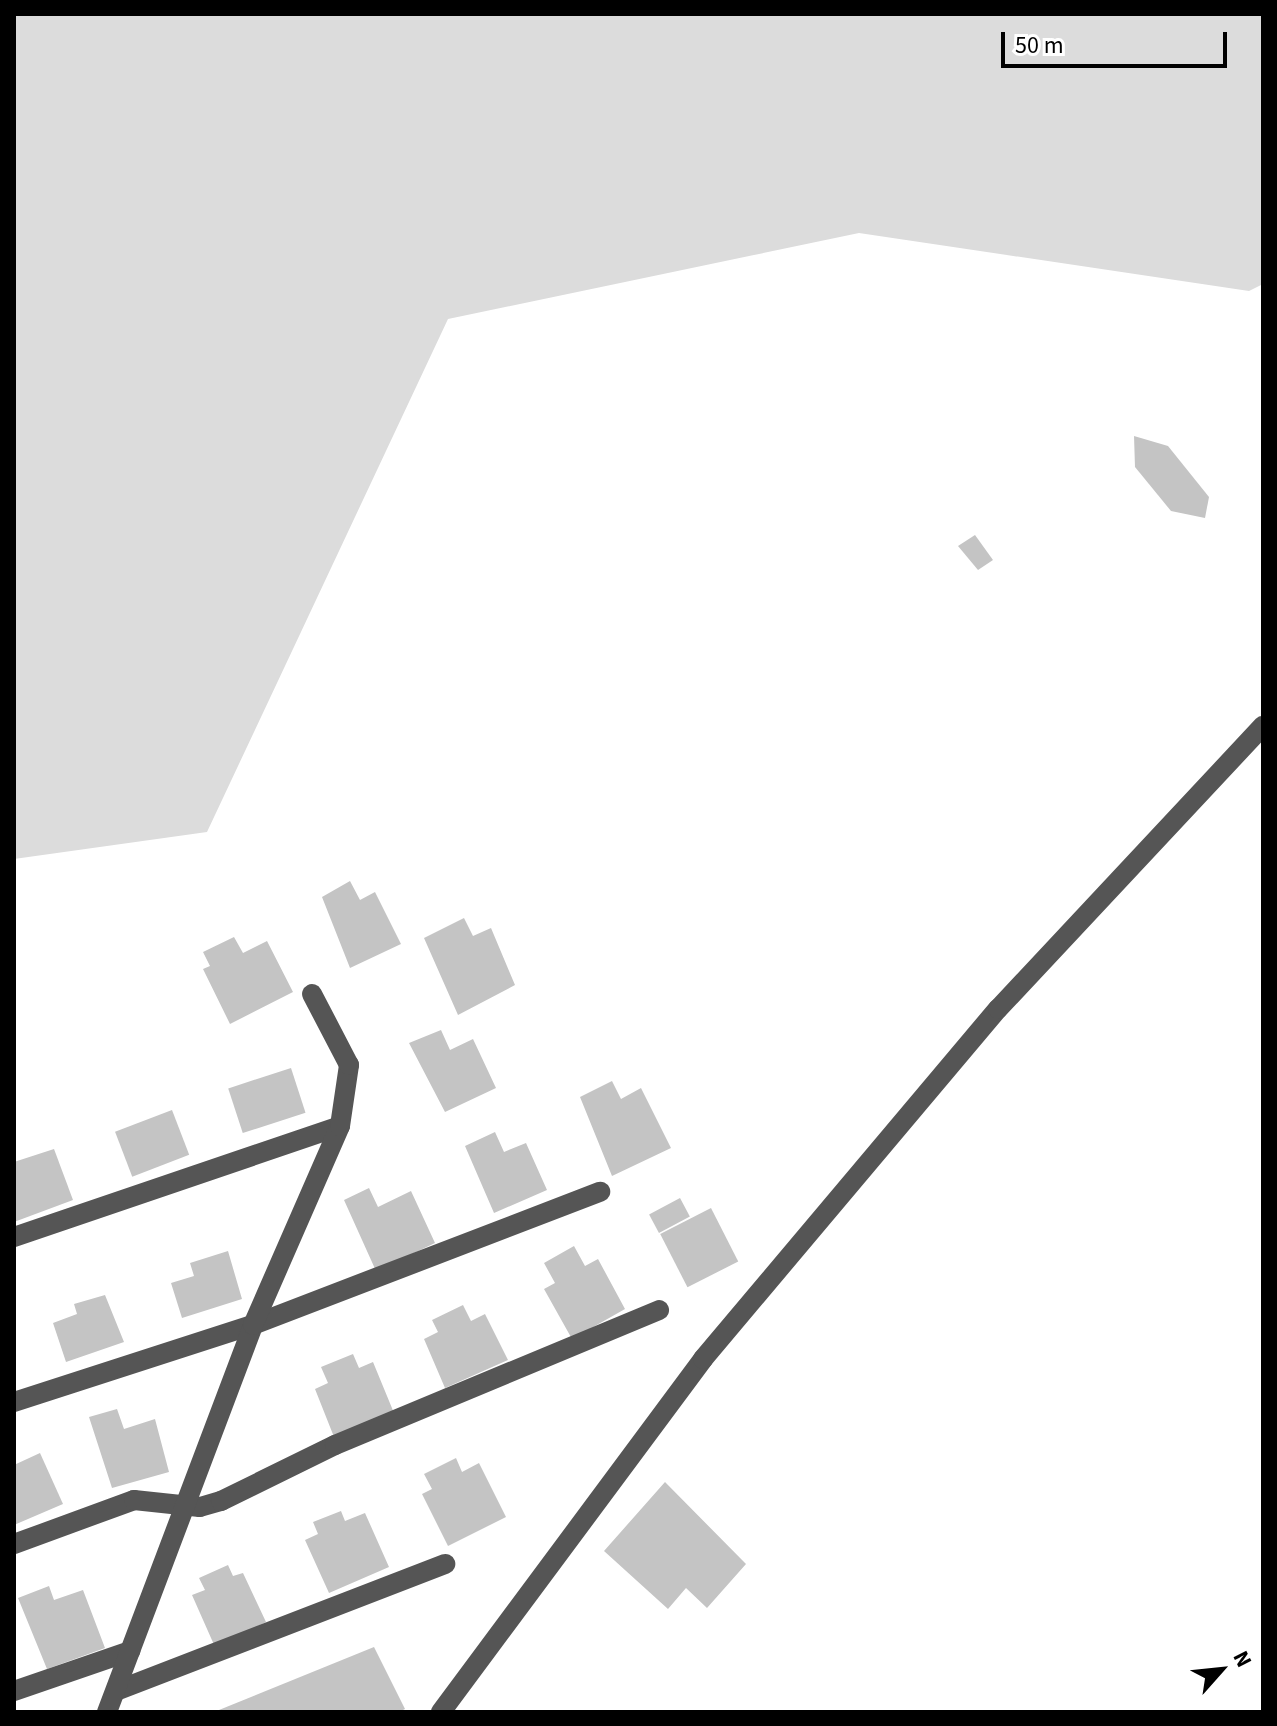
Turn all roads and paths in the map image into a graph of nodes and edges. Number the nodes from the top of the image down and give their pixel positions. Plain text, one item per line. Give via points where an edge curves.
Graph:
1 (1263, 726) edge
2 (312, 994) dead end
3 (340, 1126) junction
4 (600, 1192) dead end
5 (14, 1237) edge
6 (659, 1310) dead end
7 (253, 1325) junction
8 (14, 1402) edge
9 (182, 1507) junction
10 (14, 1544) edge
11 (445, 1564) dead end
12 (130, 1651) junction
13 (14, 1691) edge
14 (116, 1691) junction
15 (107, 1712) edge
16 (441, 1712) edge

1 - 16 street via 998,1009 703,1359
2 - 3 street via 349,1065
3 - 5 street
3 - 7 street
4 - 7 street
6 - 9 street via 335,1445 221,1501
7 - 8 street
7 - 9 street
9 - 10 street via 134,1500
9 - 12 street
11 - 14 street
12 - 13 street
12 - 14 street
14 - 15 street

